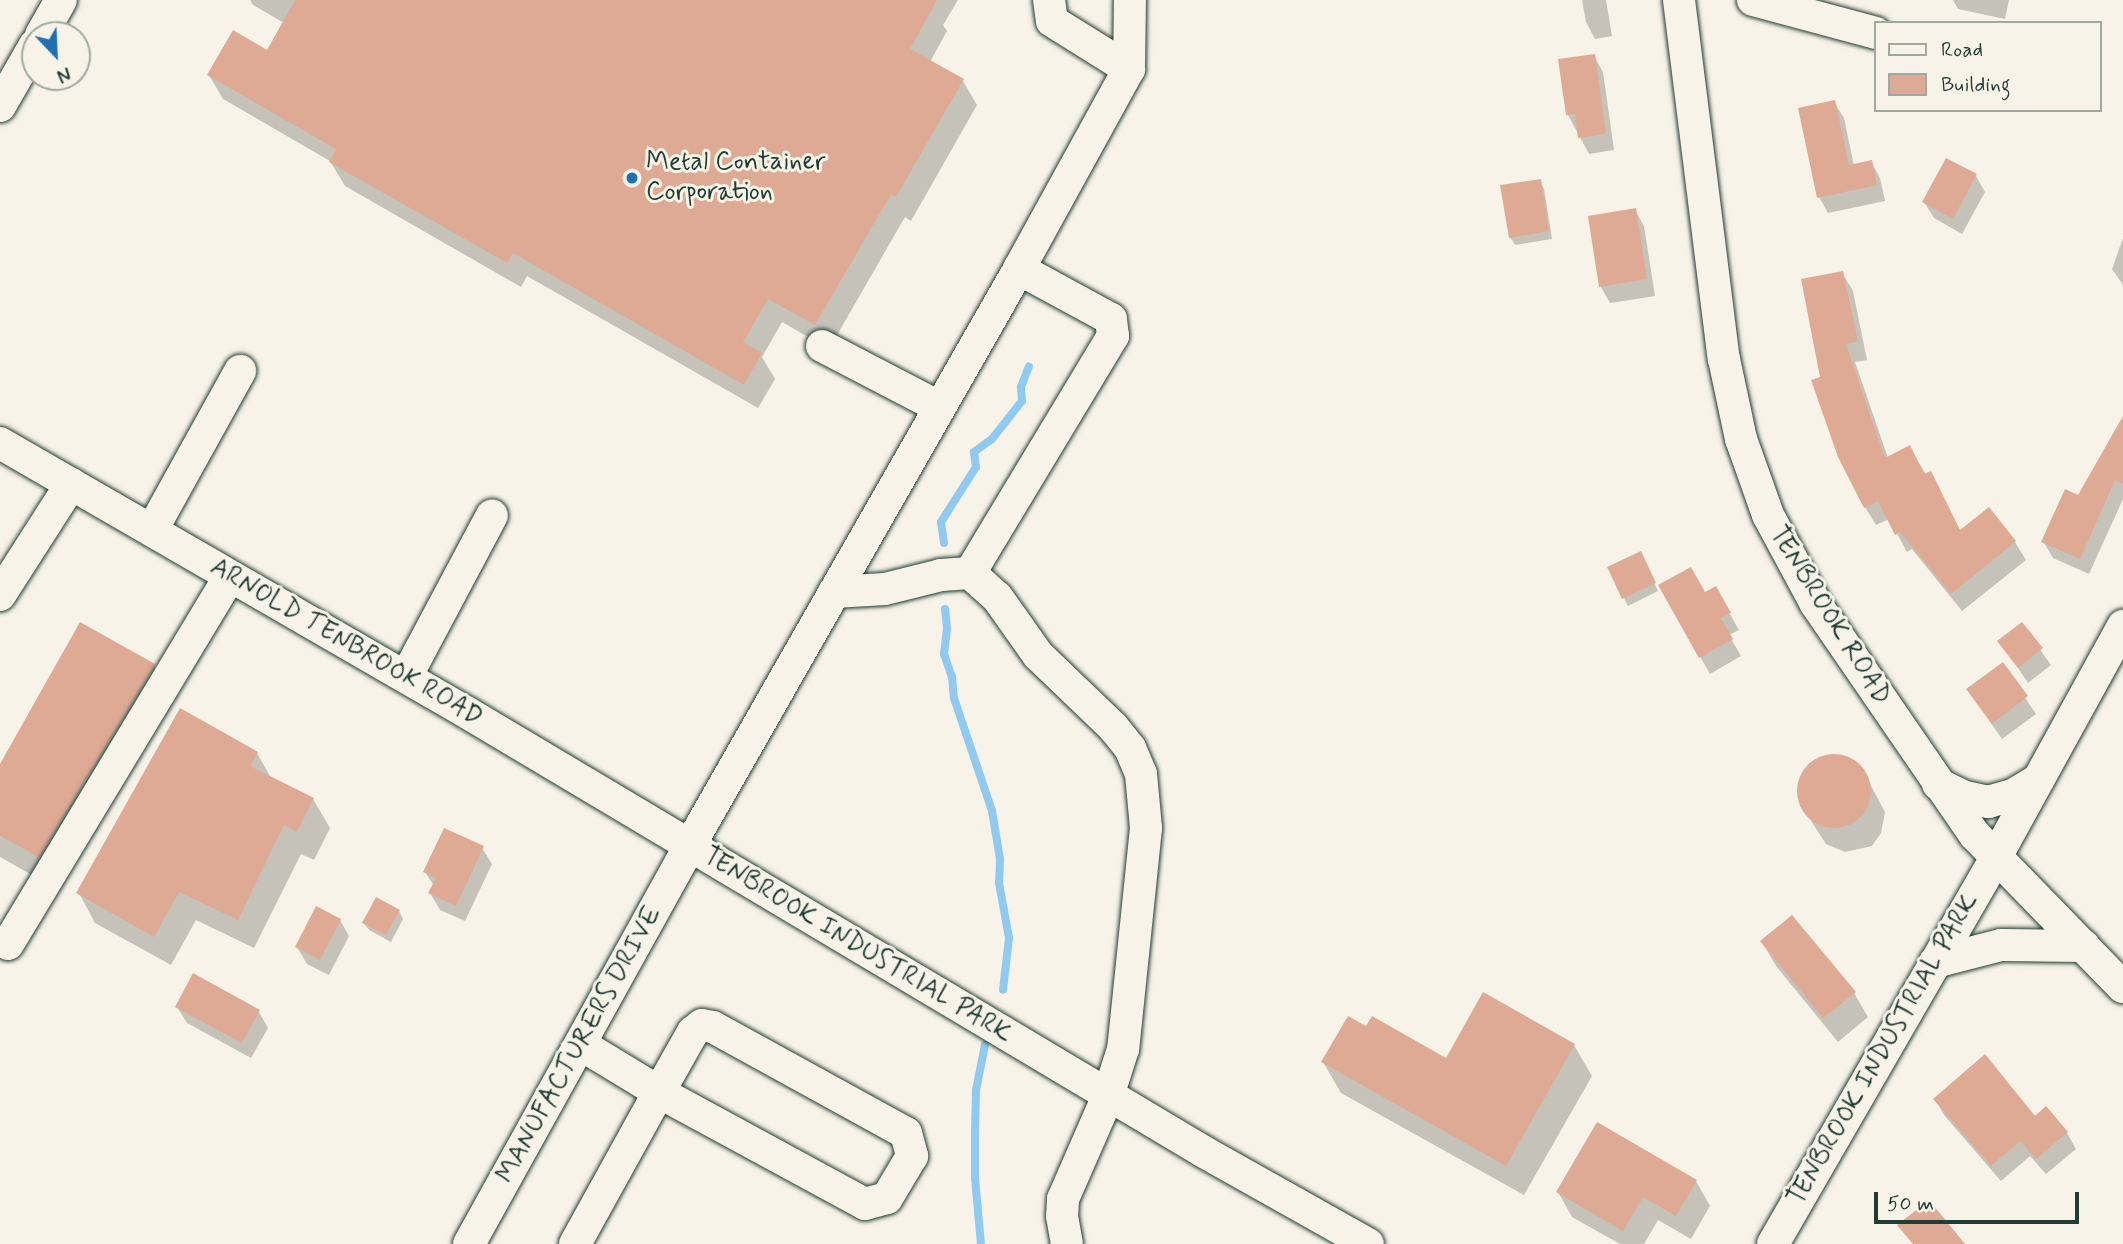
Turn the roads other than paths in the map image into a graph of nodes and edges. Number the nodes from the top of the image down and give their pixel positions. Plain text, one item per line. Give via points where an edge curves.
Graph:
1 (61, 0) edge
2 (1049, 0) edge
3 (1130, 0) edge
4 (1679, 0) edge
5 (1753, 0) edge
6 (49, 21) edge
7 (1874, 32) edge
8 (1129, 69) junction
9 (21, 70) edge
10 (0, 106) edge
11 (1019, 269) junction
12 (822, 346) dead end
13 (240, 371) dead end
14 (939, 407) junction
15 (0, 443) edge
16 (71, 484) junction
17 (492, 515) dead end
18 (152, 530) junction
19 (10, 559) edge
20 (970, 573) junction
21 (229, 577) junction
22 (834, 592) junction
23 (0, 595) edge
24 (2123, 626) edge
25 (406, 677) junction
26 (2038, 780) junction
27 (1938, 784) junction
28 (690, 845) junction
29 (1996, 857) junction
30 (8, 944) dead end
31 (2084, 946) junction
32 (1935, 962) junction
33 (2123, 987) edge
34 (580, 1044) junction
35 (659, 1092) junction
36 (1108, 1096) junction
37 (469, 1244) edge
38 (575, 1244) edge
39 (1067, 1244) edge
40 (1368, 1244) edge
41 (1773, 1244) edge

1 - 6 street
2 - 8 street via 1052,21
3 - 8 street
4 - 27 street, TENBROOK ROAD via 1724,359 1748,465 1790,561
5 - 7 street
8 - 11 street, TENBROOK INDUSTRIAL PARK
9 - 10 street
11 - 14 street, TENBROOK INDUSTRIAL PARK
11 - 20 street via 1111,319 1113,336
12 - 14 street
13 - 18 street
14 - 22 street, TENBROOK INDUSTRIAL PARK
15 - 16 street, ARNOLD TENBROOK ROAD
16 - 18 street, ARNOLD TENBROOK ROAD
16 - 19 street
17 - 25 street
18 - 21 street, ARNOLD TENBROOK ROAD
19 - 23 street
20 - 22 street via 886,589
20 - 36 street via 997,597 1038,655 1114,727 1142,774 1145,842 1123,1049
21 - 25 street, ARNOLD TENBROOK ROAD
21 - 30 street
22 - 28 street, TENBROOK INDUSTRIAL PARK
24 - 26 street
25 - 28 street, ARNOLD TENBROOK ROAD
26 - 27 street via 2013,795 1988,802
26 - 29 street
27 - 29 street, TENBROOK ROAD
28 - 34 street, MANUFACTURERS DRIVE
28 - 36 street, TENBROOK INDUSTRIAL PARK
29 - 31 street, TENBROOK ROAD
29 - 32 street, TENBROOK INDUSTRIAL PARK
31 - 32 street via 2001,945
31 - 33 street, TENBROOK ROAD
32 - 41 street, TENBROOK INDUSTRIAL PARK
34 - 35 street
34 - 37 street, MANUFACTURERS DRIVE
35 - 35 street via 865,1204 887,1198 912,1156 906,1133 713,1027 702,1026 693,1032
35 - 38 street
36 - 39 street via 1063,1199
36 - 40 street, TENBROOK INDUSTRIAL PARK

